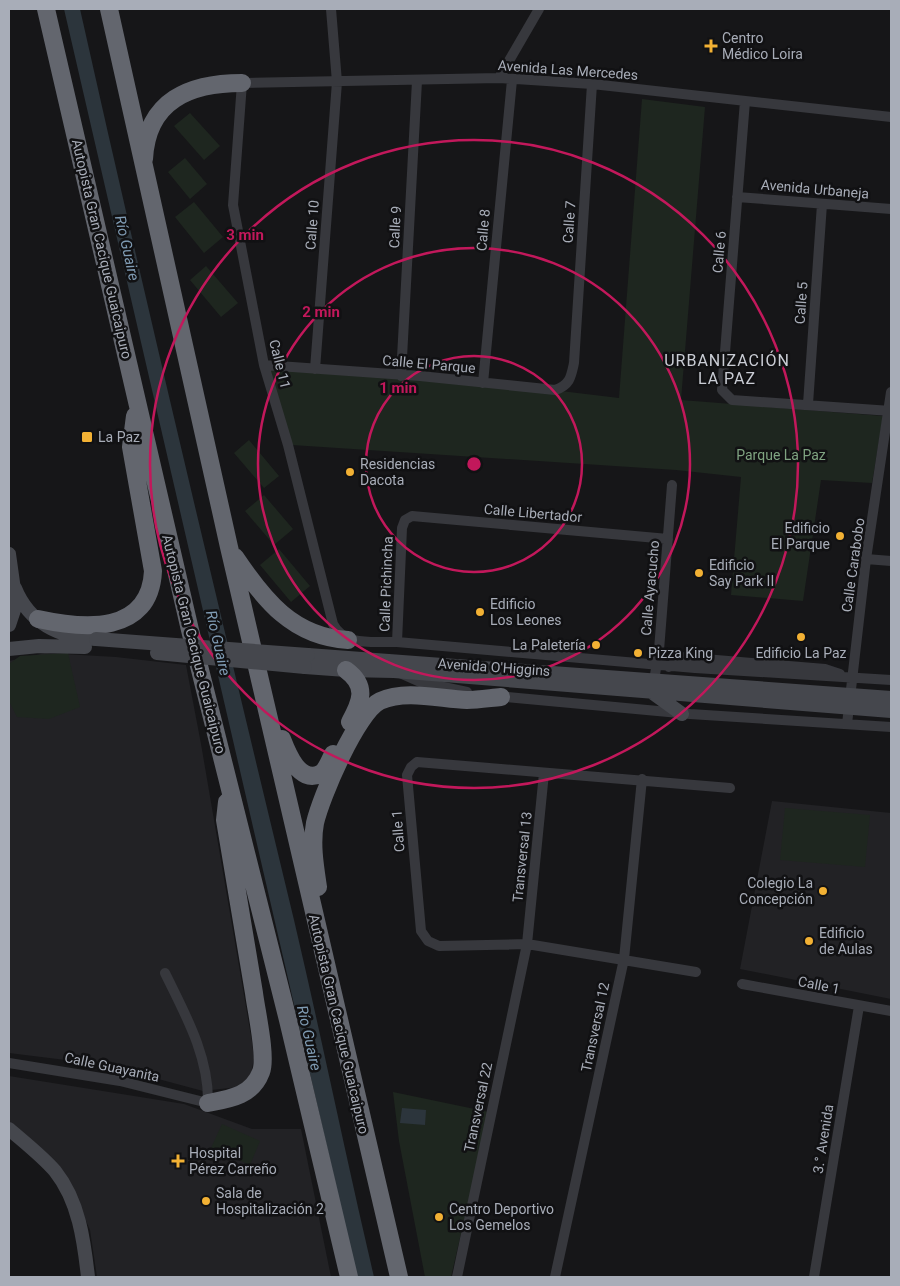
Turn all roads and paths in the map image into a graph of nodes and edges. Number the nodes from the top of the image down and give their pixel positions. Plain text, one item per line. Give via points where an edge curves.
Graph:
1 (46, 9) edge
2 (109, 9) edge
3 (331, 9) edge
4 (539, 9) edge
5 (499, 78) junction
6 (512, 80) junction
7 (417, 81) junction
8 (337, 82) junction
9 (242, 83) junction
10 (592, 84) junction
11 (745, 101) junction
12 (891, 117) edge
13 (144, 170) junction
14 (737, 197) junction
15 (822, 204) junction
16 (891, 209) edge
17 (574, 363) joint
18 (264, 365) junction
19 (315, 369) junction
20 (401, 376) junction
21 (483, 382) junction
22 (891, 392) edge
23 (136, 403) junction
24 (808, 404) junction
25 (890, 411) edge
26 (672, 485) dead end
27 (402, 528) joint
28 (668, 539) junction
29 (228, 547) junction
30 (9, 554) edge
31 (866, 559) junction
32 (891, 562) edge
33 (15, 588) junction
34 (38, 619) junction
35 (9, 625) edge
36 (348, 640) junction
37 (397, 642) junction
38 (95, 643) junction
39 (39, 646) junction
40 (9, 649) edge
41 (9, 657) edge
42 (307, 661) junction
43 (657, 665) junction
44 (670, 666) junction
45 (346, 670) junction
46 (394, 671) junction
47 (852, 678) junction
48 (891, 680) edge
49 (653, 686) junction
50 (501, 697) junction
51 (891, 698) edge
52 (265, 700) junction
53 (850, 701) junction
54 (891, 711) edge
55 (682, 714) junction
56 (847, 724) junction
57 (891, 727) edge
58 (544, 773) junction
59 (642, 779) junction
60 (229, 787) junction
61 (730, 788) dead end
62 (318, 932) junction
63 (527, 944) junction
64 (624, 960) junction
65 (696, 972) dead end
66 (165, 973) dead end
67 (742, 984) dead end
68 (859, 1006) junction
69 (891, 1011) edge
70 (9, 1063) edge
71 (208, 1102) junction
72 (9, 1129) edge
73 (88, 1277) edge
74 (349, 1277) edge
75 (400, 1277) edge
76 (457, 1277) edge
77 (555, 1277) edge
78 (814, 1277) edge

1 - 23 highway, Autopista Gran Cacique Guaicaipuro
2 - 13 highway, Autopista Gran Cacique Guaicaipuro
3 - 8 street, Calle 10
4 - 5 street
5 - 6 street, Avenida Las Mercedes
5 - 7 street, Avenida Las Mercedes
6 - 10 street, Avenida Las Mercedes
6 - 21 street, Calle 8
7 - 8 street, Avenida Las Mercedes
7 - 20 street, Calle 9
8 - 9 street, Avenida Las Mercedes
8 - 19 street, Calle 10
9 - 13 highway via 192,89 170,101 148,138
9 - 18 street, Calle 11 via 233,205
10 - 11 street, Avenida Las Mercedes
10 - 17 street, Calle 7
11 - 12 street, Avenida Las Mercedes
11 - 14 street, Calle 6
13 - 29 highway, Autopista Gran Cacique Guaicaipuro
14 - 15 street, Avenida Urbaneja
14 - 24 street, Calle 6 via 722,390 732,400
15 - 16 street, Avenida Urbaneja
15 - 24 street, Calle 5
17 - 21 street, Calle El Parque via 566,386 555,390
18 - 19 street, Calle El Parque
18 - 36 street, Calle 11 via 288,445 333,624
19 - 20 street, Calle El Parque
20 - 21 street, Calle El Parque
22 - 25 street, Calle Carabobo
23 - 34 highway via 131,447 153,571 148,597 136,614 123,620 78,626
23 - 60 highway, Autopista Gran Cacique Guaicaipuro
24 - 25 street
25 - 31 street, Calle Carabobo
26 - 28 street, Calle Ayacucho
27 - 28 street, Calle Libertador via 412,516
27 - 37 street, Calle Pichincha
28 - 43 street, Calle Ayacucho
29 - 36 highway via 260,593 284,616 323,637
29 - 52 highway, Autopista Gran Cacique Guaicaipuro
30 - 33 main road
31 - 32 street
31 - 47 street, Calle Carabobo
33 - 34 main road via 20,601
33 - 35 main road via 16,604
34 - 38 main road via 62,635
36 - 37 street, Avenida O'Higgins
37 - 43 street, Avenida O'Higgins
38 - 39 main road, Avenida O'Higgins
38 - 42 main road, Avenida O'Higgins, bridge
39 - 40 main road, Avenida O'Higgins
39 - 41 main road
42 - 45 main road, Avenida O'Higgins
42 - 49 main road, Avenida O'Higgins
43 - 44 street, Avenida O'Higgins
43 - 49 street, Calle Ayacucho
44 - 47 street via 681,657 735,660 825,669
44 - 49 street
45 - 46 main road, Avenida O'Higgins
45 - 52 highway via 358,682 359,702 319,774 302,772 292,762
46 - 49 main road, Avenida O'Higgins
46 - 50 street, Avenida O'Higgins via 452,690
47 - 48 street
47 - 53 street, Calle Carabobo
49 - 53 main road, Avenida O'Higgins
49 - 55 main road
50 - 55 street, Avenida O'Higgins
50 - 62 highway via 469,700 404,696 380,701 369,708 333,775 315,824 313,844 321,905
51 - 53 main road, Avenida O'Higgins
52 - 62 highway, Autopista Gran Cacique Guaicaipuro
53 - 54 main road, Avenida O'Higgins
53 - 56 street, Calle Carabobo
55 - 56 street, Avenida O'Higgins
56 - 57 street, Avenida O'Higgins
58 - 59 street, Calle 1
58 - 63 street, Transversal 13
58 - 63 street, Calle 1 via 418,762 407,775 421,931 428,941 439,946
59 - 61 street, Calle 1
59 - 64 street, Transversal 12
60 - 71 highway via 225,820 259,1027 262,1064 257,1079 247,1092 235,1098
60 - 74 highway, Autopista Gran Cacique Guaicaipuro
62 - 75 highway, Autopista Gran Cacique Guaicaipuro
63 - 64 street, Calle 1
63 - 76 street, Transversal 22
64 - 65 street, Calle 1
64 - 77 street, Transversal 12
66 - 71 street via 199,1048 208,1081
67 - 68 street, Calle 1
68 - 69 street, Calle 1
68 - 78 street, 3.° Avenida
70 - 71 street, Calle Guayanita via 120,1081
72 - 73 main road via 55,1171 73,1203 82,1232

